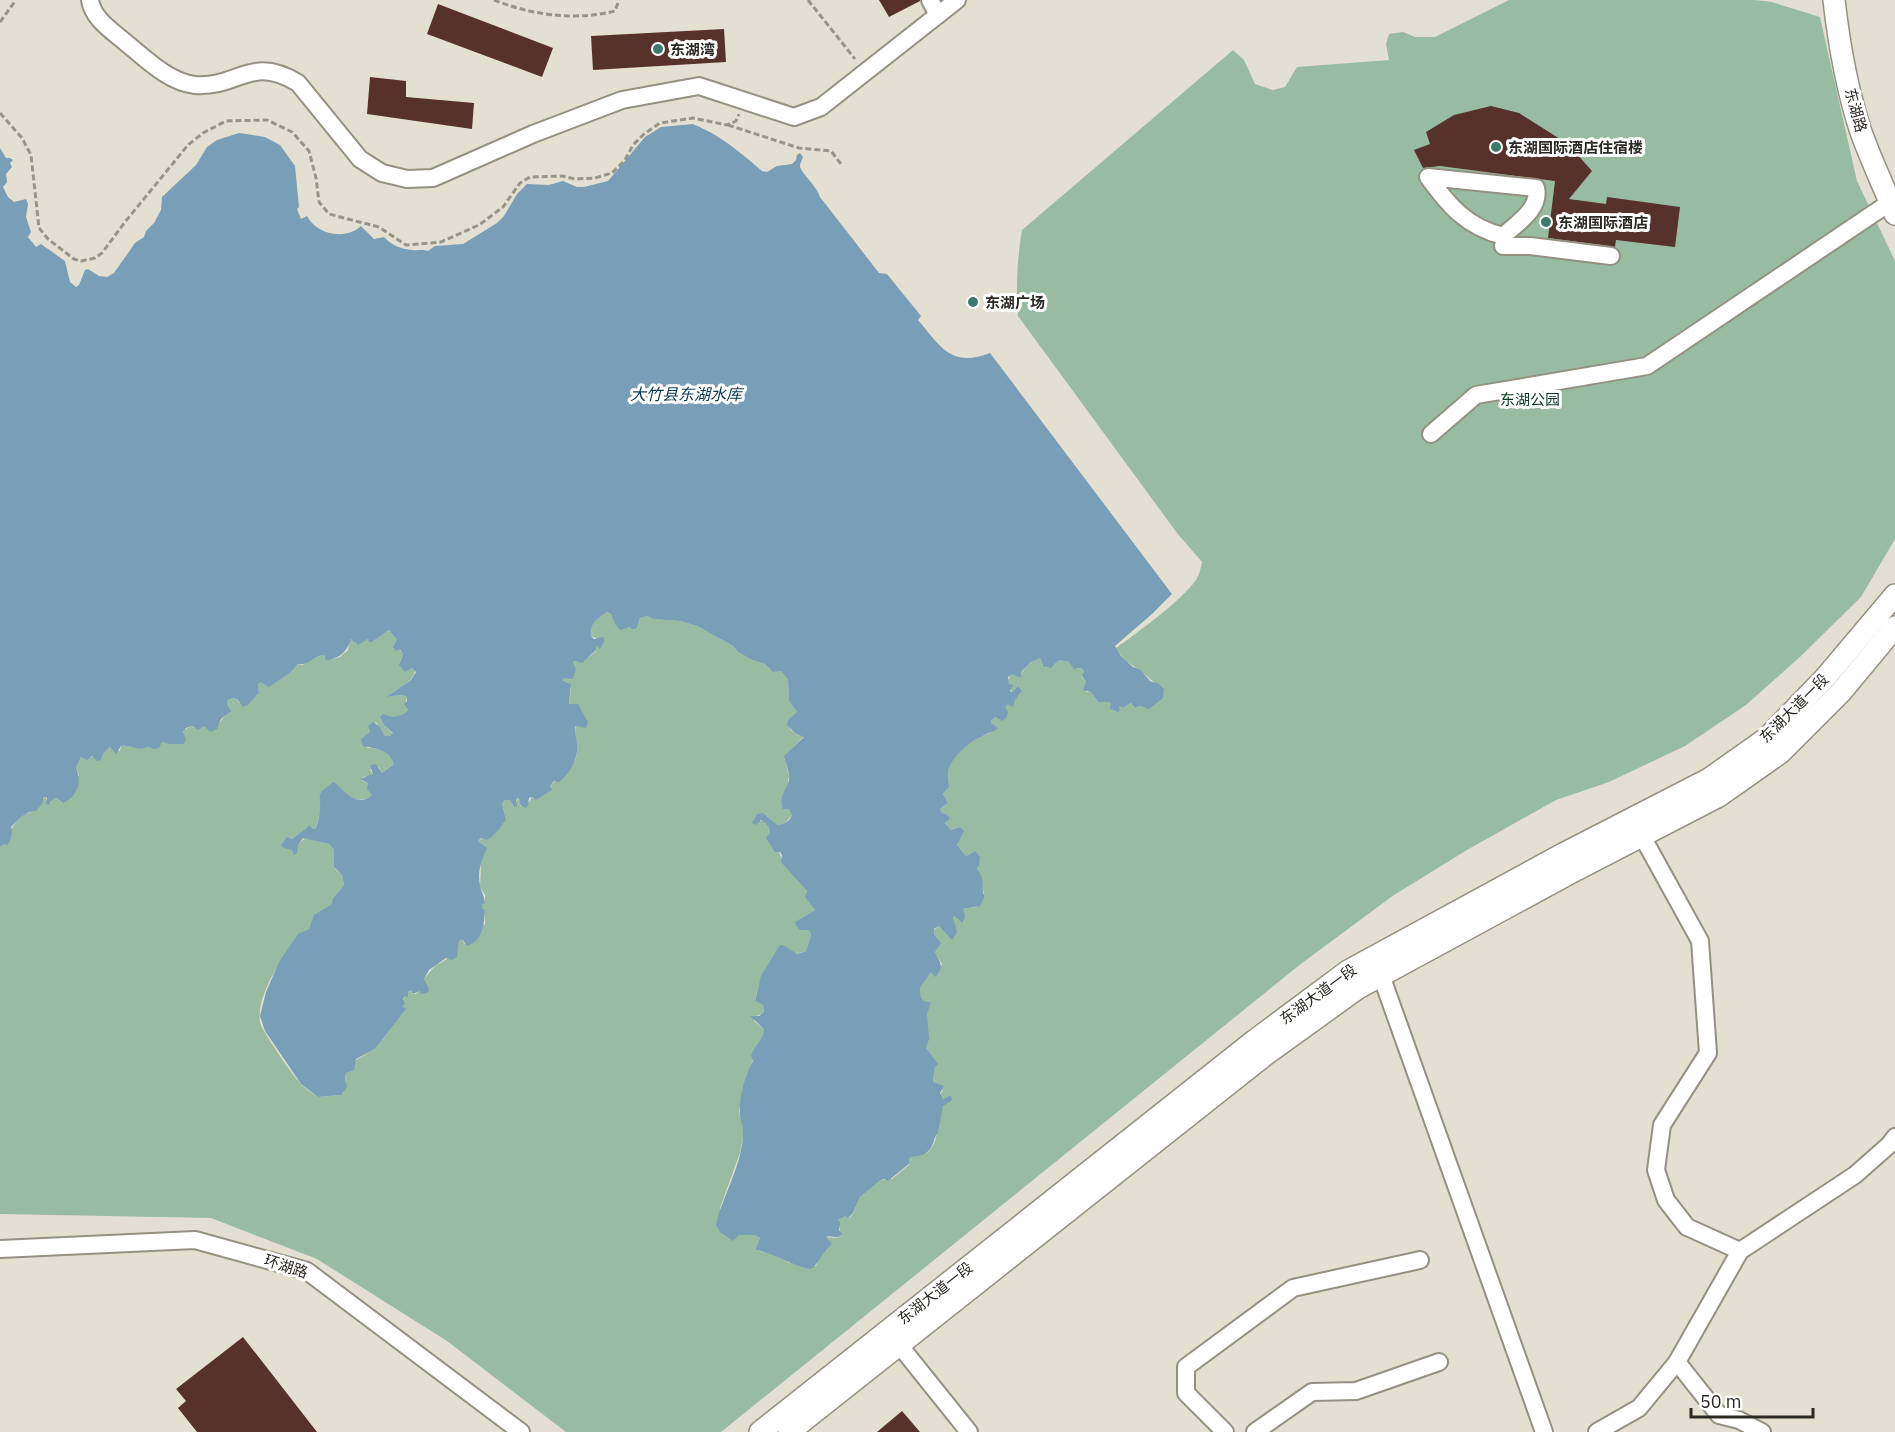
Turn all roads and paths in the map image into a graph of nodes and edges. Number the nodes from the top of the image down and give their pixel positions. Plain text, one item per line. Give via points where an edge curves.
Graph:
1 (16, 0) edge
2 (90, 0) edge
3 (494, 0) edge
4 (619, 0) edge
5 (808, 0) edge
6 (957, 0) edge
7 (1834, 0) edge
8 (1847, 0) edge
9 (934, 7) edge
10 (0, 22) edge
11 (865, 72) junction
12 (745, 102) junction
13 (0, 112) edge
14 (727, 124) junction
15 (841, 164) dead end
16 (1894, 201) edge
17 (1503, 241) junction
18 (1611, 256) dead end
19 (1431, 434) dead end
20 (1895, 595) edge
21 (1895, 627) edge
22 (1642, 836) junction
23 (1378, 966) junction
24 (1895, 1137) edge
25 (0, 1249) edge
26 (1740, 1251) junction
27 (1420, 1260) dead end
28 (894, 1338) junction
29 (1439, 1362) dead end
30 (1677, 1362) junction
31 (521, 1432) edge
32 (760, 1432) edge
33 (789, 1432) edge
34 (969, 1432) edge
35 (1225, 1432) edge
36 (1255, 1432) edge
37 (1544, 1432) edge
38 (1597, 1432) edge
39 (1762, 1432) edge

1 - 10 path
2 - 12 street via 103,24 173,79 194,85 216,84 268,70 284,75 298,83 360,159 382,173 407,179 433,178 622,100 699,86
3 - 4 path via 543,14 579,16 615,11
5 - 11 path
6 - 9 street
7 - 16 main road, 东湖路 via 1861,132
8 - 16 main road, 东湖路 via 1861,94
9 - 11 street
11 - 12 street via 821,107 794,117
12 - 14 path via 736,121
13 - 14 path via 31,155 39,228 48,240 81,261 102,253 188,145 226,121 267,120 292,132 309,151 319,202 329,214 379,227 406,245 441,242 479,225 503,207 520,183 530,177 595,178 612,173 633,145 660,123 693,118
14 - 15 path via 799,148 831,151
16 - 19 street via 1647,366 1476,395
17 - 17 street via 1465,219 1428,177 1536,188 1534,206
17 - 18 street
20 - 23 main road, 东湖大道一段 via 1825,678 1767,738 1709,779 1553,859
21 - 22 main road, 东湖大道一段 via 1841,692 1780,753 1719,796
22 - 23 main road, 东湖大道一段
22 - 26 street via 1700,941 1708,1053 1662,1125 1656,1170 1666,1200 1687,1227
23 - 28 main road, 东湖大道一段 via 1348,971 1254,1041
23 - 37 street
24 - 26 street via 1855,1175
25 - 31 street, 环湖路 via 195,1240 307,1271
26 - 30 street
27 - 35 street via 1293,1288 1186,1367 1186,1393
28 - 32 main road, 东湖大道一段
28 - 33 main road, 东湖大道一段
28 - 34 street
29 - 36 street via 1356,1392 1312,1392
30 - 38 street via 1639,1408
30 - 39 street via 1719,1415

